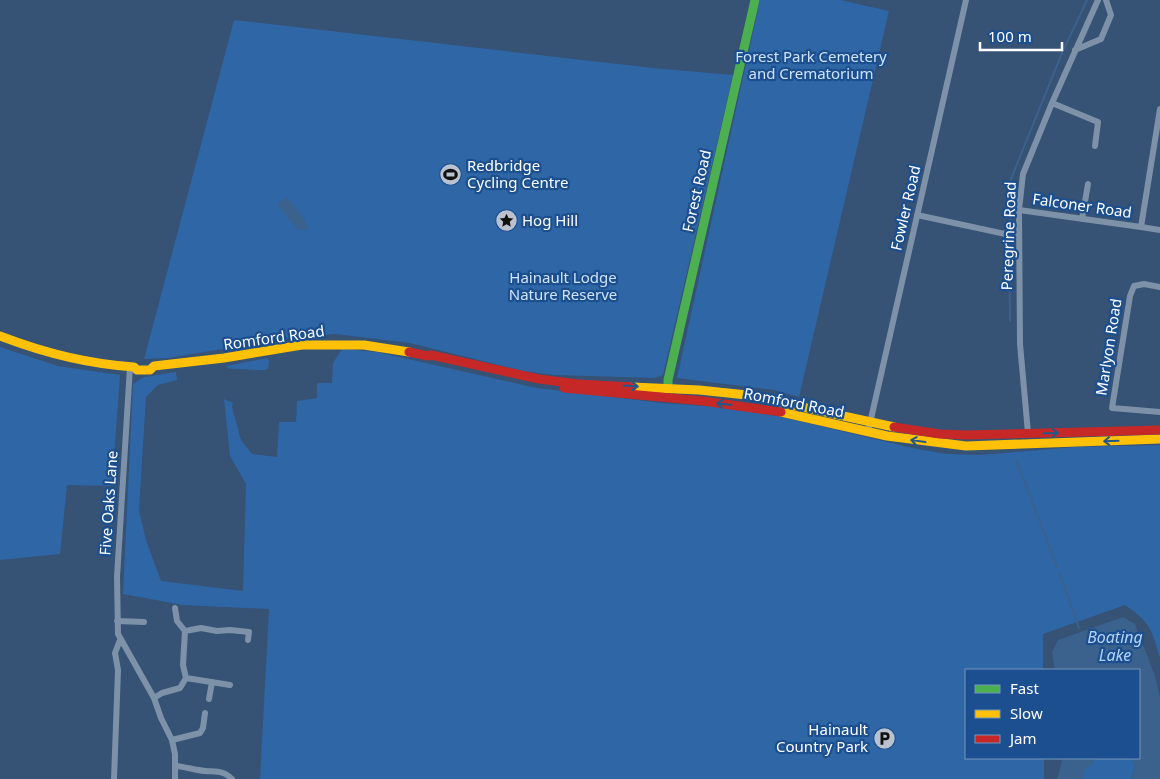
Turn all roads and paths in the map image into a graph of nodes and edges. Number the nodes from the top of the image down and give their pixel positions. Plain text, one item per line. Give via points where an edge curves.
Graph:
1 (755, 0) edge
2 (966, 0) edge
3 (1098, 0) edge
4 (1106, 0) edge
5 (1075, 50) junction
6 (1052, 103) junction
7 (1160, 108) edge
8 (1157, 143) edge
9 (1095, 146) dead end
10 (1152, 156) junction
11 (1160, 157) edge
12 (1088, 184) dead end
13 (1019, 210) junction
14 (917, 215) junction
15 (1082, 220) junction
16 (1141, 227) junction
17 (1160, 230) edge
18 (1020, 238) junction
19 (1160, 287) edge
20 (0, 336) edge
21 (428, 356) junction
22 (132, 367) junction
23 (668, 388) junction
24 (1160, 412) edge
25 (870, 421) junction
26 (1160, 430) edge
27 (868, 432) junction
28 (1028, 433) junction
29 (1160, 439) edge
30 (175, 608) dead end
31 (117, 621) junction
32 (144, 622) dead end
33 (185, 631) junction
34 (120, 640) junction
35 (248, 640) dead end
36 (186, 678) junction
37 (212, 682) junction
38 (230, 685) dead end
39 (154, 698) junction
40 (209, 699) dead end
41 (205, 713) dead end
42 (172, 740) junction
43 (176, 766) junction
44 (114, 779) edge
45 (175, 779) edge
46 (232, 779) edge

1 - 23 main road, Forest Road
2 - 14 street, Fowler Road
3 - 5 street, Peregrine Road
4 - 5 street via 1111,15 1101,39
5 - 6 street, Peregrine Road
6 - 9 street via 1098,122
6 - 13 street, Peregrine Road via 1023,174
7 - 8 street
8 - 10 street
10 - 11 street
10 - 16 street
12 - 15 street
13 - 15 street, Falconer Road
13 - 18 street, Peregrine Road
14 - 18 street
14 - 25 street, Fowler Road
15 - 16 street, Falconer Road
16 - 17 street, Falconer Road
18 - 28 street, Peregrine Road via 1020,344
19 - 24 street, Marlyon Road via 1134,286 1130,296 1112,408
20 - 22 main road, Romford Road via 72,360
21 - 22 main road, Romford Road via 384,347 318,344 154,366 150,370
21 -> 23 main road, Romford Road via 556,381
27 -> 21 main road, Romford Road via 753,408 555,387 515,380
22 - 31 street, Five Oaks Lane via 117,577
23 - 25 main road, Romford Road via 746,395
25 - 27 street, Fowler Road
25 - 28 main road, Romford Road via 938,434
28 -> 26 main road, Romford Road
29 -> 27 main road, Romford Road via 966,446
30 - 33 street via 177,621
31 - 32 street
31 - 34 street, Five Oaks Lane
33 - 35 street via 201,628 249,632
33 - 36 street via 183,665
34 - 39 street, Five Oaks Lane
34 - 44 street, Five Oaks Lane via 115,653 118,670
36 - 37 street
36 - 39 street via 180,688
37 - 38 street
37 - 40 street
39 - 42 street, Five Oaks Lane
41 - 42 street via 200,732
42 - 43 street, Five Oaks Lane
43 - 45 street, Five Oaks Lane
43 - 46 street via 220,771

